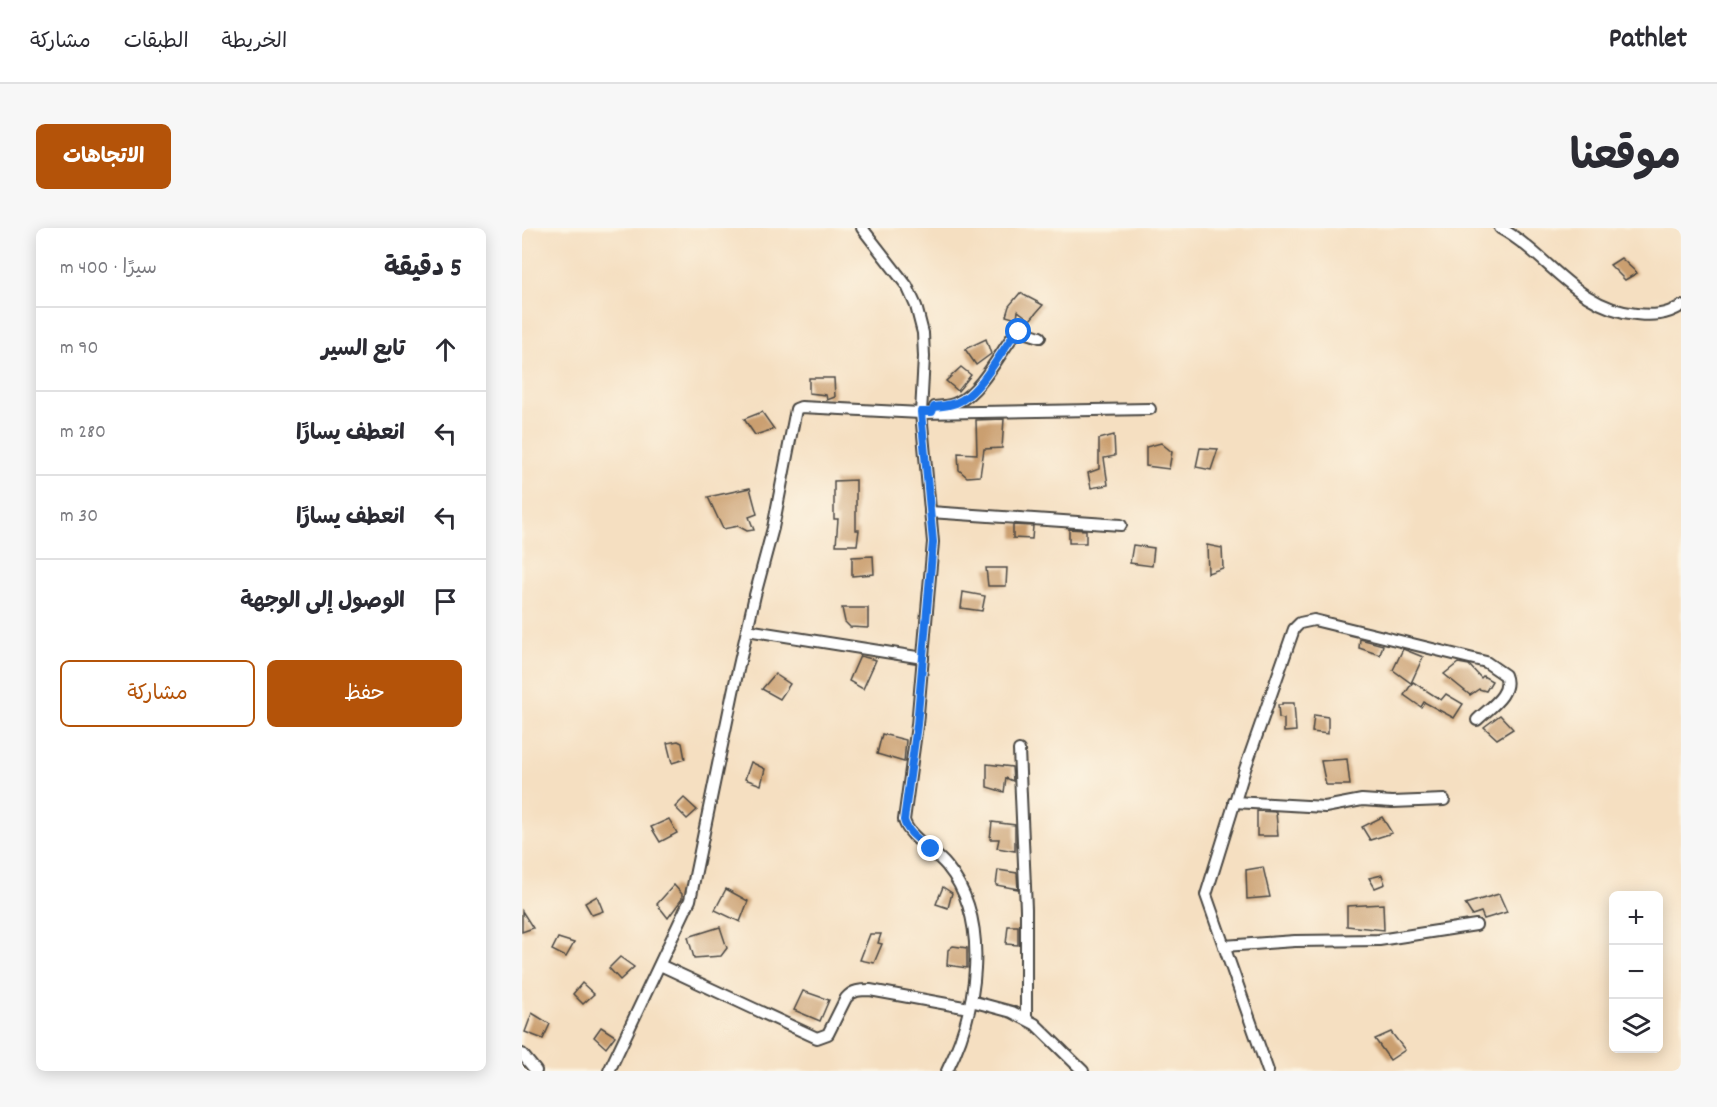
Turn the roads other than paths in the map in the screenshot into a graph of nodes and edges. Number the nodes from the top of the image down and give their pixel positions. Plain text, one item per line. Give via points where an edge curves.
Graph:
1 (862, 228) edge
2 (1500, 228) edge
3 (1681, 306) edge
4 (1040, 338) dead end
5 (1150, 409) dead end
6 (927, 412) junction
7 (930, 512) junction
8 (1121, 525) dead end
9 (747, 630) junction
10 (923, 658) junction
11 (1477, 720) dead end
12 (1019, 750) dead end
13 (1444, 800) dead end
14 (1234, 802) junction
15 (1476, 925) dead end
16 (1224, 946) junction
17 (660, 965) junction
18 (970, 1005) junction
19 (1026, 1018) junction
20 (522, 1054) edge
21 (536, 1071) edge
22 (609, 1071) edge
23 (947, 1071) edge
24 (1083, 1071) edge
25 (1268, 1071) edge

1 - 6 street via 907,286 916,306 923,333
2 - 3 street via 1519,238 1555,272 1606,308 1657,316
4 - 6 street via 1022,332 1013,336 965,398
5 - 6 street
6 - 7 street
6 - 9 street via 796,409 773,528
7 - 8 street
7 - 10 street via 933,542
9 - 10 street
9 - 17 street via 690,900
10 - 18 street via 904,820 912,834 942,859 964,891 976,940
11 - 14 street via 1504,693 1508,681 1497,668 1471,657 1307,620 1294,629
12 - 19 street
13 - 14 street via 1362,800 1325,807
14 - 16 street via 1206,895
15 - 16 street via 1379,940
16 - 25 street
17 - 18 street via 817,1038 828,1034 846,998 858,990
17 - 22 street
18 - 19 street
18 - 23 street
19 - 24 street
20 - 21 street

